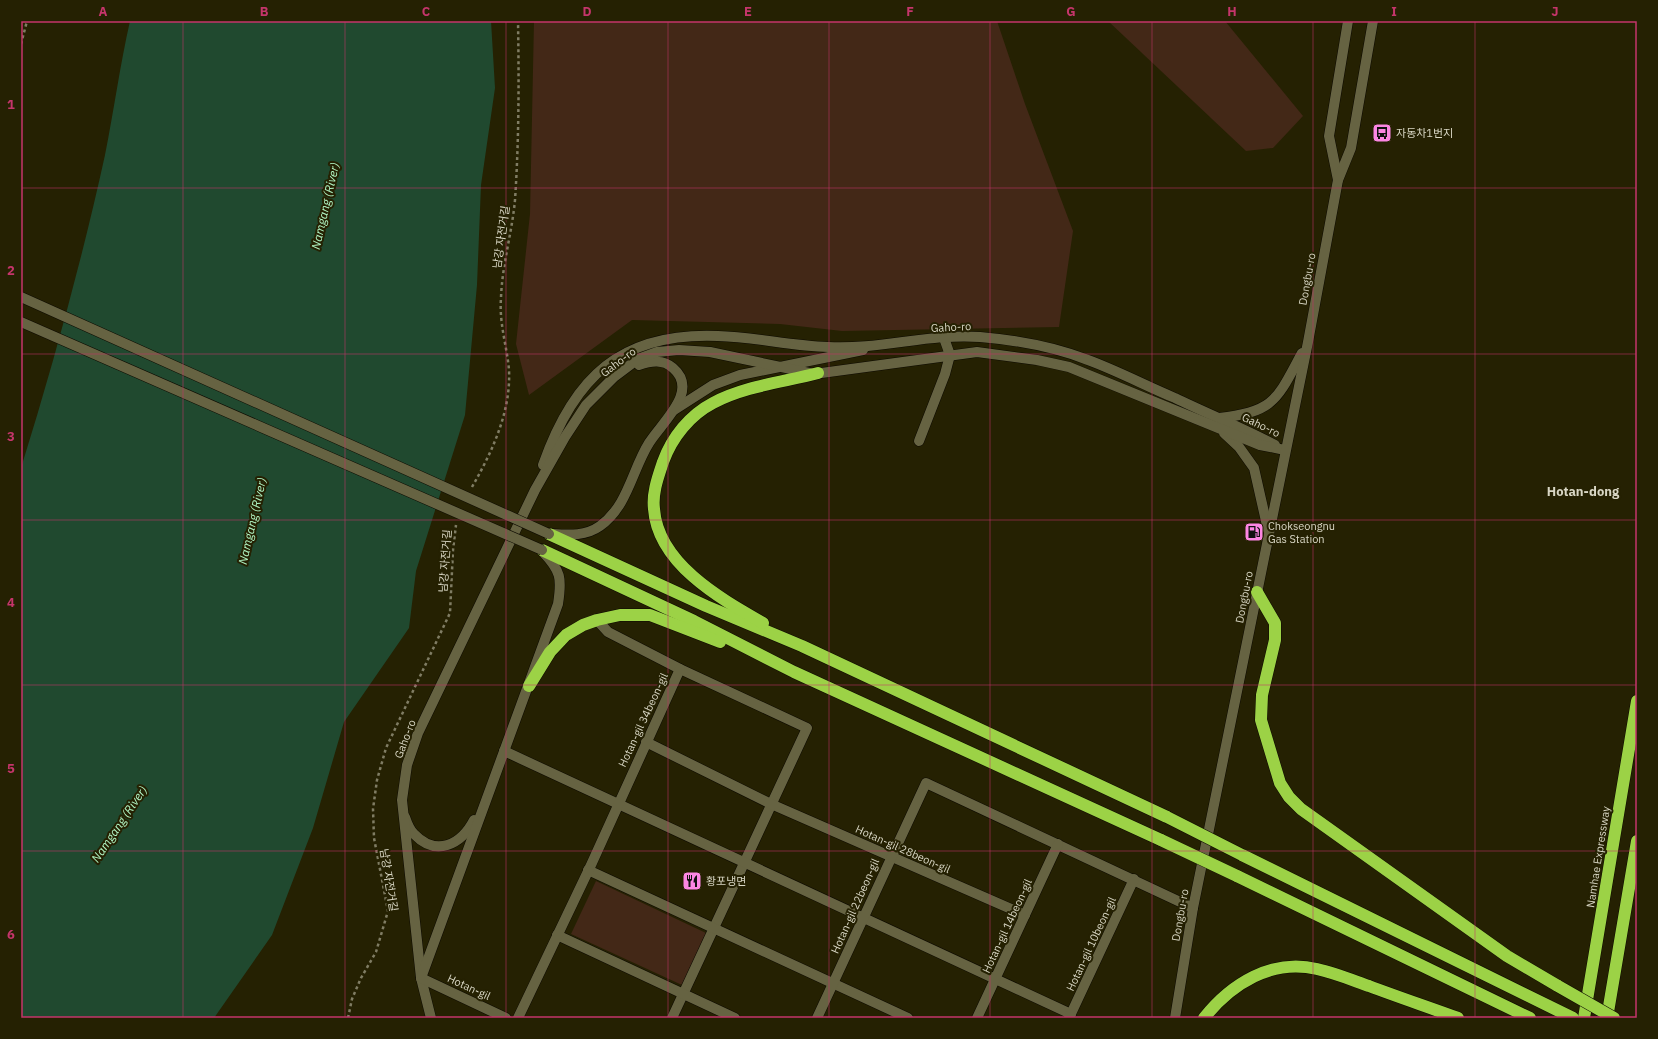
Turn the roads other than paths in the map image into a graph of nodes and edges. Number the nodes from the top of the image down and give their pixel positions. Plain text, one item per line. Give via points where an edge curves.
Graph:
1 (1348, 21) edge
2 (1373, 21) edge
3 (1338, 180) junction
4 (21, 296) edge
5 (21, 322) edge
6 (944, 338) junction
7 (900, 342) junction
8 (1308, 342) junction
9 (950, 355) junction
10 (781, 368) junction
11 (818, 373) junction
12 (614, 377) junction
13 (674, 410) junction
14 (1219, 423) junction
15 (919, 441) dead end
16 (1285, 450) junction
17 (535, 490) junction
18 (549, 534) junction
19 (1268, 535) junction
20 (542, 550) junction
21 (1257, 592) junction
22 (597, 620) junction
23 (802, 646) junction
24 (680, 669) junction
25 (794, 672) junction
26 (529, 686) junction
27 (1637, 701) edge
28 (646, 742) junction
29 (504, 751) junction
30 (494, 781) junction
31 (618, 804) junction
32 (771, 804) junction
33 (402, 813) junction
34 (1637, 841) edge
35 (1058, 844) junction
36 (890, 857) junction
37 (745, 862) junction
38 (588, 870) junction
39 (1134, 879) junction
40 (1193, 908) junction
41 (1025, 915) junction
42 (863, 917) junction
43 (715, 930) junction
44 (557, 935) junction
45 (421, 978) junction
46 (995, 978) junction
47 (833, 984) junction
48 (684, 994) junction
49 (1070, 1016) edge
50 (431, 1018) edge
51 (506, 1018) edge
52 (518, 1018) edge
53 (672, 1018) edge
54 (735, 1018) edge
55 (817, 1018) edge
56 (908, 1018) edge
57 (977, 1018) edge
58 (1175, 1018) edge
59 (1204, 1018) edge
60 (1458, 1018) edge
61 (1530, 1018) edge
62 (1573, 1018) edge
63 (1584, 1018) edge
64 (1607, 1018) edge
65 (1614, 1018) edge

1 - 3 street, Dongbu-ro via 1329,136
2 - 3 street, Dongbu-ro via 1351,148
3 - 8 street, Dongbu-ro
4 - 18 street, bridge
5 - 20 street, bridge
6 - 7 street, Gaho-ro
6 - 9 street
6 - 14 street, Gaho-ro via 979,337 1051,348 1088,359
7 - 10 street
7 - 17 street, Gaho-ro via 830,347 719,336 691,336 657,340 630,350 605,366 577,394 553,437
8 - 14 street via 1279,395 1263,409
8 - 16 street, Dongbu-ro
9 - 11 street, Gaho-ro
9 - 14 street, Gaho-ro via 977,352 1037,360 1069,368
9 - 15 street
10 - 11 street, Gaho-ro
10 - 12 street, Gaho-ro via 710,352 679,350 657,352 638,359
10 - 13 street via 740,376 713,385
11 - 23 highway via 737,392 712,404 687,422 667,450 656,481 654,509 660,533 676,559 695,579 719,597
12 - 13 street via 632,367 651,361 665,362 674,368 682,380 682,394
12 - 17 street, Gaho-ro via 586,405
13 - 18 street via 649,443 617,510 601,526 587,533
14 - 16 street, Gaho-ro via 1260,445
14 - 19 street via 1254,468
16 - 19 street, Dongbu-ro
17 - 33 street, Gaho-ro via 418,733 407,765
18 - 23 highway via 706,606
19 - 21 street, Dongbu-ro
20 - 25 highway via 694,621
20 - 26 street via 556,566 562,584 558,604
21 - 40 street, Dongbu-ro
21 - 65 highway, bridge via 1275,623 1275,640 1262,695 1261,720 1276,775 1289,797 1305,812 1483,940
22 - 24 street, Hotan-gil 34beon-gil via 608,632
22 - 25 highway via 620,615 650,615
22 - 26 highway via 566,635 550,652
23 - 62 highway, bridge via 1167,817
24 - 28 street, Hotan-gil 34beon-gil
24 - 32 street via 807,728
25 - 61 highway, bridge via 1161,840
26 - 29 street
27 - 63 highway, Namhae Expressway
28 - 31 street, Hotan-gil 34beon-gil
28 - 32 street, Hotan-gil 28beon-gil
29 - 30 street
29 - 31 street
30 - 33 street via 467,832 456,842 443,847 426,843 413,833
30 - 45 street
31 - 37 street
31 - 38 street, Hotan-gil 34beon-gil
32 - 36 street, Hotan-gil 28beon-gil
32 - 37 street
33 - 45 street, Gaho-ro
34 - 64 highway
35 - 36 street, Hotan-gil 22beon-gil via 926,783
35 - 39 street
35 - 41 street, Hotan-gil 14beon-gil
36 - 41 street, Hotan-gil 28beon-gil
36 - 42 street, Hotan-gil 22beon-gil
37 - 42 street
37 - 43 street
38 - 43 street
38 - 44 street, Hotan-gil 34beon-gil
39 - 40 street
39 - 49 street, Hotan-gil 10beon-gil
40 - 58 street, Dongbu-ro
41 - 46 street, Hotan-gil 14beon-gil
42 - 46 street
42 - 47 street, Hotan-gil 22beon-gil
43 - 47 street
43 - 48 street
44 - 48 street
44 - 52 street, Hotan-gil 34beon-gil
45 - 50 street, Gaho-ro
45 - 51 street, Hotan-gil
46 - 49 street
46 - 57 street, Hotan-gil 14beon-gil
47 - 55 street, Hotan-gil 22beon-gil
47 - 56 street
48 - 53 street
48 - 54 street
59 - 60 highway via 1224,995 1252,977 1273,969 1295,966 1328,972

